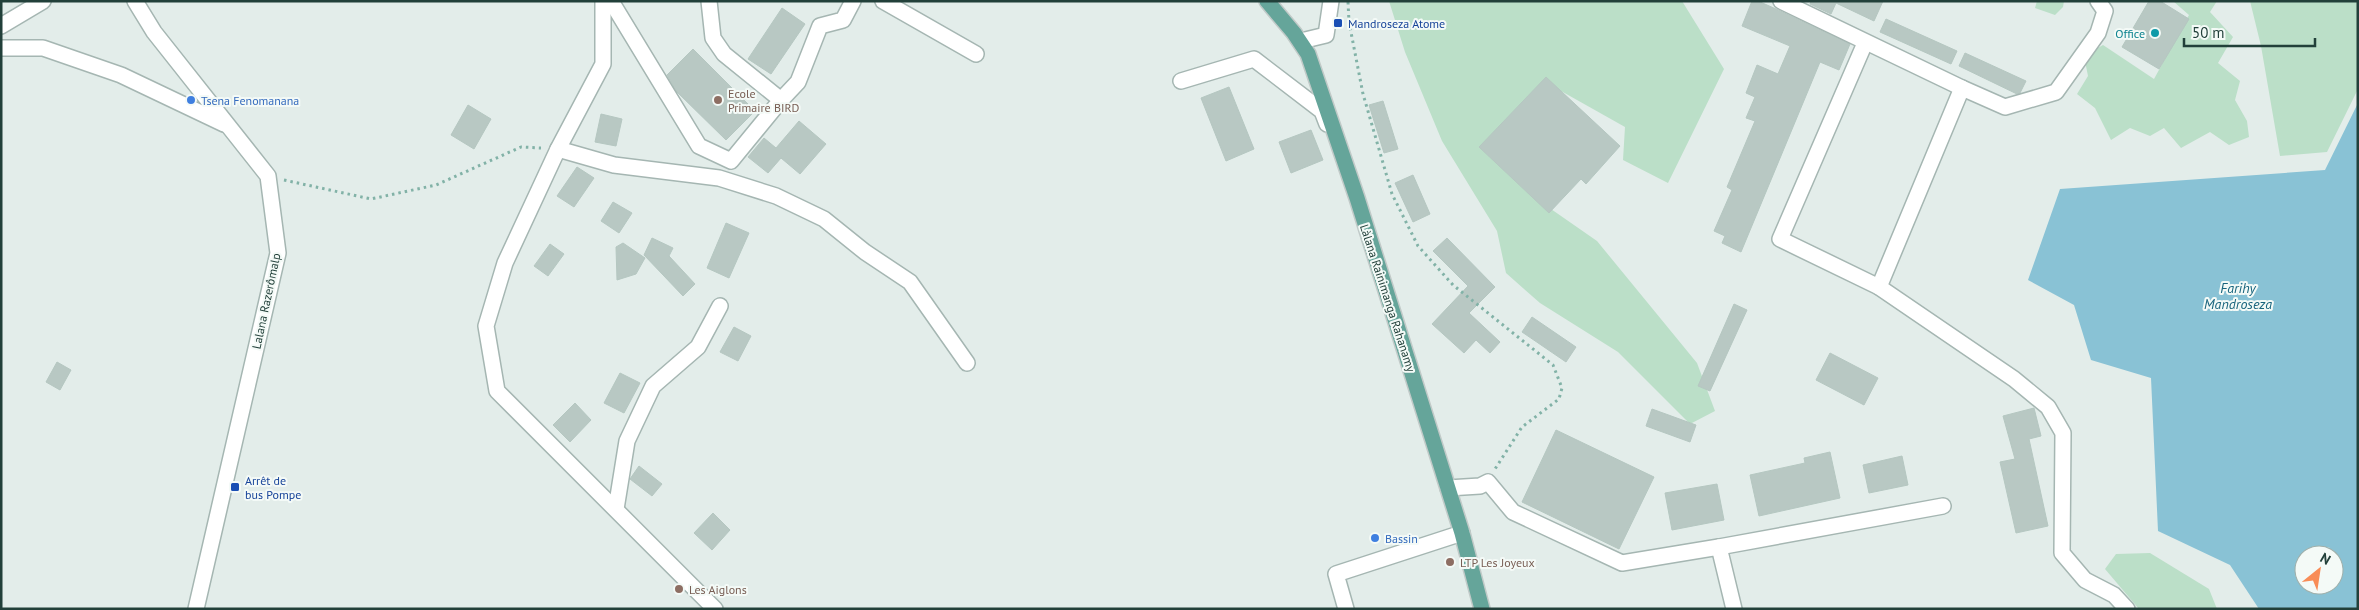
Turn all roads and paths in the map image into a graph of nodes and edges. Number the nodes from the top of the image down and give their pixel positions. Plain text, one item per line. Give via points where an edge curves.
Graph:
1 (43, 1) edge
2 (135, 1) edge
3 (603, 1) edge
4 (611, 1) edge
5 (710, 1) edge
6 (853, 1) edge
7 (883, 1) edge
8 (1267, 1) edge
9 (1331, 1) edge
10 (1348, 1) edge
11 (1781, 1) edge
12 (2098, 1) edge
13 (1, 26) edge
14 (1301, 42) junction
15 (1865, 43) junction
16 (1, 48) edge
17 (976, 54) dead end
18 (1182, 81) dead end
19 (1962, 88) junction
20 (781, 100) junction
21 (228, 126) junction
22 (558, 149) junction
23 (268, 176) junction
24 (1357, 198) junction
25 (1879, 287) junction
26 (720, 306) dead end
27 (967, 363) dead end
28 (1488, 482) junction
29 (1448, 488) junction
30 (1943, 506) dead end
31 (616, 509) junction
32 (1462, 533) junction
33 (1719, 547) junction
34 (196, 609) edge
35 (715, 609) edge
36 (1346, 609) edge
37 (1482, 609) edge
38 (1734, 609) edge
39 (2127, 609) edge

1 - 13 street
2 - 21 street via 154,32
3 - 22 street via 603,64
4 - 20 street via 699,146 731,161
5 - 20 street via 713,38 724,54
6 - 20 street via 843,20 820,26 798,82
7 - 17 street
8 - 14 main road, Làlana Rainimanga Rahanamy
9 - 14 street via 1326,35
10 - 28 path via 1363,94 1392,194 1418,246 1453,285 1553,365 1562,388 1558,399 1522,427
11 - 15 street
12 - 19 street via 2105,11 2098,32 2056,92 2005,107
14 - 24 main road, Làlana Rainimanga Rahanamy via 1308,54
15 - 19 street
15 - 25 street via 1780,239
16 - 21 street via 43,48 112,72
18 - 24 street via 1254,59 1322,111
19 - 25 street
21 - 23 street
22 - 23 path via 521,147 436,185 371,199
22 - 27 street via 614,165 720,178 776,196 824,219 910,282
22 - 31 street via 505,263 486,326 496,390
23 - 34 street, Lalana Razerômalp via 278,253
24 - 29 main road, Làlana Rainimanga Rahanamy
25 - 39 street via 2014,379 2048,407 2063,433 2062,553 2085,580 2114,595
26 - 31 street via 698,347 653,386 627,441
28 - 29 street via 1480,486
28 - 33 street via 1513,512 1622,563
29 - 32 main road, Làlana Rainimanga Rahanamy
30 - 33 street
31 - 35 street
32 - 36 street via 1336,574
32 - 37 main road, Làlana Rainimanga Rahanamy
33 - 38 street

